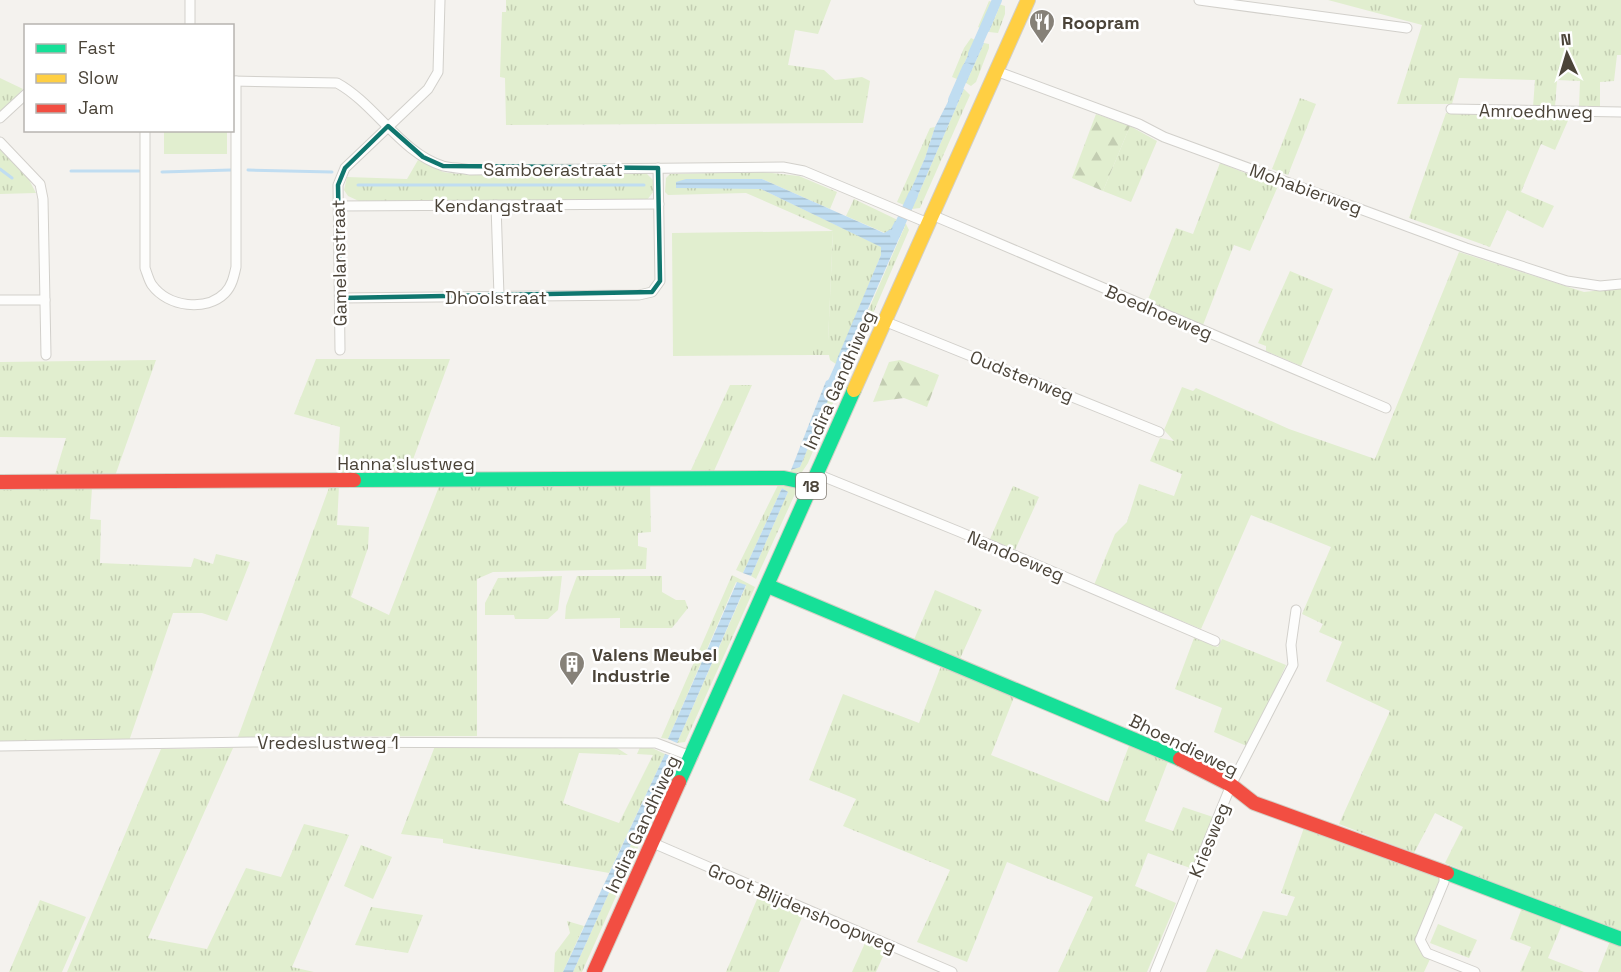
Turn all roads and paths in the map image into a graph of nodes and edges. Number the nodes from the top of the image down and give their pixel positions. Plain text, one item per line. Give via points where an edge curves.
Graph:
1 (190, 0) edge
2 (440, 0) edge
3 (1028, 0) edge
4 (1199, 0) edge
5 (190, 24) edge
6 (1407, 28) dead end
7 (996, 71) junction
8 (234, 81) edge
9 (24, 96) edge
10 (1451, 109) dead end
11 (1621, 112) edge
12 (0, 118) edge
13 (388, 126) junction
14 (146, 132) edge
15 (0, 142) edge
16 (658, 168) junction
17 (659, 204) junction
18 (496, 205) junction
19 (339, 206) junction
20 (895, 210) joint
21 (927, 219) junction
22 (1621, 284) edge
23 (499, 296) junction
24 (340, 298) junction
25 (0, 300) edge
26 (45, 300) junction
27 (884, 321) junction
28 (340, 350) dead end
29 (46, 355) dead end
30 (1386, 408) dead end
31 (1159, 432) dead end
32 (814, 479) junction
33 (0, 482) edge
34 (768, 586) junction
35 (1296, 610) dead end
36 (1215, 641) dead end
37 (0, 746) edge
38 (686, 754) junction
39 (1231, 785) junction
40 (653, 843) junction
41 (1444, 871) junction
42 (1621, 939) edge
43 (594, 972) edge
44 (952, 972) edge
45 (1155, 972) edge
46 (1475, 972) edge

1 - 5 street
2 - 13 street, Gamelanstraat via 438,72 428,89
3 - 7 street, Indira Gandhiweg / 18
4 - 6 street
7 - 21 street, Indira Gandhiweg / 18
7 - 22 street, Mohabierweg via 1466,248 1582,285
8 - 13 street, Samboerastraat via 337,83
8 - 14 street via 236,267 225,293 209,303 189,305 172,301 152,286 145,268
9 - 12 street
10 - 11 street, Amroedhweg
13 - 16 street, Samboerastraat via 423,157 443,166 470,170
13 - 19 street, Gamelanstraat via 345,168 338,184
15 - 26 street via 40,184
16 - 17 street
16 - 20 street, Samboerastraat via 783,167 804,171
17 - 18 street, Kendangstraat
17 - 23 street, Dhoolstraat via 660,281 652,292 639,296
18 - 19 street, Kendangstraat
18 - 23 street
19 - 24 street, Gamelanstraat
20 - 21 street, Boedhoeweg
21 - 27 street, Indira Gandhiweg / 18
21 - 30 street, Boedhoeweg
23 - 24 street, Dhoolstraat
24 - 28 street, Gamelanstraat
25 - 26 street
26 - 29 street
27 - 31 street, Oudstenweg
27 - 32 street, Indira Gandhiweg / 18
32 - 33 street, Hanna'slustweg
32 - 34 street, Indira Gandhiweg / 18
32 - 36 street, Nandoeweg via 960,532
34 - 38 street, Indira Gandhiweg / 18
34 - 39 street, Bhoendieweg via 1177,758
35 - 39 street, Kriesweg via 1291,645 1293,665
37 - 38 street, Vredeslustweg 1 via 656,742
38 - 40 street, Indira Gandhiweg / 18
39 - 41 street, Bhoendieweg via 1254,803
39 - 45 street, Kriesweg
40 - 43 street, Indira Gandhiweg / 18
40 - 44 street, Groot Blijdenshoopweg
41 - 42 street, Bhoendieweg
41 - 46 street via 1444,882 1420,940 1422,948

